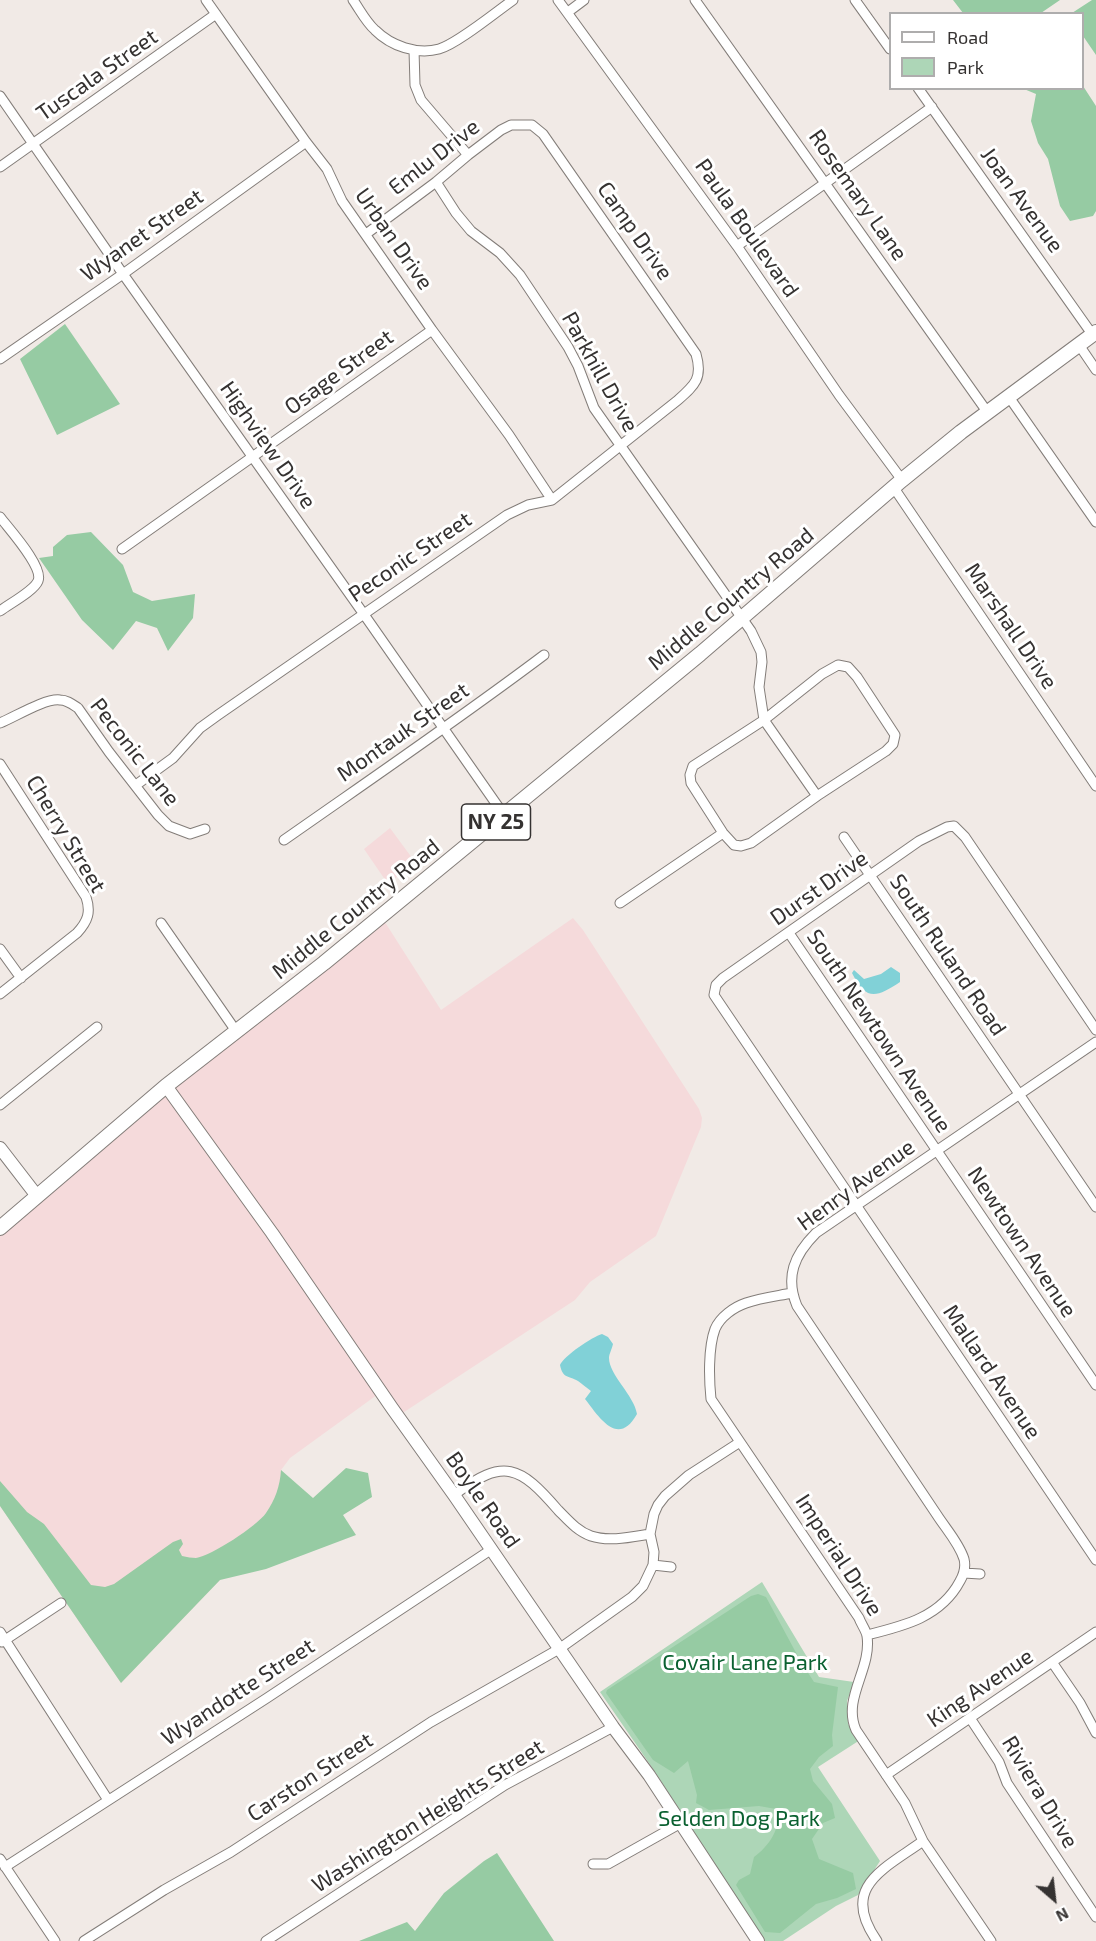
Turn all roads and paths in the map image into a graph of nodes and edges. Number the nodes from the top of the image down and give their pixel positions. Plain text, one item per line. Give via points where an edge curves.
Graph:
1 (206, 0) edge
2 (353, 0) edge
3 (513, 0) edge
4 (558, 0) edge
5 (584, 0) edge
6 (695, 0) edge
7 (855, 0) edge
8 (568, 12) junction
9 (216, 14) junction
10 (889, 46) edge
11 (414, 51) junction
12 (919, 90) edge
13 (0, 96) edge
14 (932, 107) junction
15 (532, 124) joint
16 (306, 142) junction
17 (33, 143) junction
18 (468, 154) junction
19 (0, 167) edge
20 (436, 182) junction
21 (825, 182) junction
22 (366, 234) junction
23 (737, 246) junction
24 (123, 274) junction
25 (432, 330) junction
26 (1094, 333) edge
27 (1079, 345) junction
28 (0, 359) edge
29 (700, 365) joint
30 (1096, 370) edge
31 (1010, 397) junction
32 (988, 413) junction
33 (619, 446) junction
34 (253, 458) junction
35 (898, 484) junction
36 (552, 500) junction
37 (0, 517) edge
38 (1096, 522) edge
39 (122, 549) dead end
40 (0, 610) edge
41 (363, 613) junction
42 (741, 618) junction
43 (544, 655) dead end
44 (764, 720) junction
45 (0, 723) edge
46 (442, 727) junction
47 (0, 764) edge
48 (136, 785) junction
49 (1096, 786) edge
50 (816, 796) junction
51 (504, 815) junction
52 (205, 829) dead end
53 (723, 833) junction
54 (844, 837) dead end
55 (284, 840) dead end
56 (871, 876) junction
57 (620, 903) dead end
58 (161, 923) dead end
59 (789, 933) junction
60 (0, 949) edge
61 (21, 978) junction
62 (716, 985) joint
63 (0, 994) edge
64 (97, 1026) dead end
65 (1096, 1030) edge
66 (236, 1031) junction
67 (1096, 1042) edge
68 (166, 1086) junction
69 (1019, 1095) junction
70 (0, 1105) edge
71 (0, 1148) edge
72 (937, 1151) junction
73 (38, 1196) junction
74 (857, 1205) junction
75 (1096, 1207) edge
76 (0, 1228) edge
77 (792, 1293) junction
78 (1096, 1385) edge
79 (740, 1442) junction
80 (454, 1495) junction
81 (650, 1534) junction
82 (492, 1549) junction
83 (1096, 1560) edge
84 (653, 1565) junction
85 (671, 1568) dead end
86 (964, 1573) junction
87 (980, 1574) dead end
88 (61, 1604) dead end
89 (1096, 1632) edge
90 (867, 1635) junction
91 (2, 1639) edge
92 (559, 1649) junction
93 (1052, 1662) junction
94 (970, 1718) junction
95 (613, 1727) junction
96 (1096, 1733) edge
97 (885, 1774) junction
98 (108, 1800) junction
99 (681, 1822) junction
100 (923, 1840) junction
101 (3, 1863) edge
102 (593, 1864) dead end
103 (1096, 1917) edge
104 (753, 1939) edge
105 (55, 1941) edge
106 (84, 1941) edge
107 (266, 1941) edge
108 (878, 1941) edge
109 (991, 1941) edge

1 - 9 street, Urban Drive
2 - 11 street via 375,30 398,46
3 - 11 street via 442,49
4 - 8 street, Paula Boulevard
5 - 8 street
6 - 21 street, Rosemary Lane
7 - 10 street
8 - 23 street, Paula Boulevard
9 - 16 street, Urban Drive
9 - 17 street, Tuscala Street
11 - 18 street via 415,85 421,100
12 - 14 street, Joan Avenue
13 - 17 street, Highview Drive
14 - 21 street
14 - 26 street, Joan Avenue
15 - 18 street, Emlu Drive via 511,125
15 - 29 street, Camp Drive via 575,179
16 - 22 street, Urban Drive via 322,161 342,201
16 - 24 street, Wyanet Street
17 - 19 street, Tuscala Street
17 - 24 street, Highview Drive
18 - 20 street, Emlu Drive
20 - 22 street, Emlu Drive
20 - 33 street, Parkhill Drive via 471,231 500,253 520,275 568,347 594,408
21 - 23 street
21 - 32 street, Rosemary Lane
22 - 25 street, Urban Drive
23 - 35 street, Paula Boulevard
24 - 28 street, Wyanet Street
24 - 34 street, Highview Drive
25 - 34 street, Osage Street
25 - 36 street, Urban Drive
26 - 27 main road, NY 25
27 - 30 street
27 - 31 main road, NY 25
29 - 33 street, Peconic Street via 699,377 692,387
31 - 32 main road, NY 25
31 - 38 street
32 - 35 main road, NY 25
33 - 36 street, Peconic Street
33 - 42 street, Parkhill Drive
34 - 39 street, Osage Street
34 - 41 street, Highview Drive
35 - 42 main road, Middle Country Road / NY 25
35 - 49 street, Marshall Drive
36 - 41 street, Peconic Street via 507,515
37 - 40 street via 29,554 39,577 34,587
41 - 46 street, Highview Drive
41 - 48 street, Peconic Street via 200,728 173,758
42 - 44 street, Parkhill Drive via 761,652 759,687
42 - 51 main road, Middle Country Road / NY 25
43 - 46 street, Montauk Street
44 - 50 street
44 - 50 street via 838,665 848,667 857,677 895,735 893,744
44 - 53 street via 693,766 691,783
45 - 48 street, Peconic Lane via 47,702 68,702 78,708
46 - 51 street, Highview Drive
46 - 55 street, Montauk Street
47 - 61 street, Cherry Street via 86,897 89,910 77,933
48 - 52 street, Peconic Lane via 169,826 190,834
50 - 53 street via 751,843 734,845
51 - 66 main road, Middle Country Road / NY 25
53 - 57 street
54 - 56 street, South Ruland Road
56 - 59 street, Durst Drive
56 - 65 street, Durst Drive via 919,841 954,826
56 - 69 street, South Ruland Road
58 - 66 street
59 - 62 street, Durst Drive
59 - 72 street, South Newtown Avenue
60 - 61 street
61 - 63 street, Cherry Street
62 - 74 street, Mallard Avenue via 714,995 719,1005
64 - 70 street
66 - 68 main road, Middle Country Road / NY 25
67 - 69 street, Henry Avenue
68 - 73 main road, Middle Country Road / NY 25
68 - 80 street, Boyle Road
69 - 72 street, Henry Avenue
69 - 75 street, South Ruland Road
71 - 73 street
72 - 74 street, Henry Avenue
72 - 78 street, Newtown Avenue
73 - 76 main road, Middle Country Road / NY 25
74 - 77 street, Henry Avenue via 804,1245 792,1271
74 - 83 street, Mallard Avenue
77 - 79 street, Imperial Drive via 746,1303 722,1318 715,1329 711,1399
77 - 86 street via 808,1323 958,1546
79 - 81 street via 689,1475 665,1496 654,1514
79 - 90 street, Imperial Drive
80 - 81 street via 480,1477 514,1472 538,1486 578,1530 605,1538
80 - 82 street, Boyle Road
81 - 84 street
82 - 92 street, Boyle Road
82 - 98 street, Wyandotte Street
84 - 85 street
84 - 92 street, Carston Street via 643,1586 632,1597
86 - 87 street
86 - 90 street via 941,1606 904,1626
88 - 91 street
89 - 93 street, King Avenue
90 - 97 street, Imperial Drive via 851,1712 856,1730
91 - 98 street
92 - 95 street, Boyle Road
92 - 106 street, Carston Street via 431,1722 231,1852
93 - 94 street, King Avenue
93 - 96 street
94 - 97 street, King Avenue
94 - 103 street, Riviera Drive via 999,1762 1007,1784
95 - 99 street, Boyle Road
95 - 107 street, Washington Heights Street via 505,1785
97 - 100 street, Imperial Drive
98 - 101 street, Wyandotte Street
99 - 102 street via 608,1864
99 - 104 street, Boyle Road
100 - 108 street via 878,1873 864,1893 864,1916
100 - 109 street, Imperial Drive
101 - 105 street

